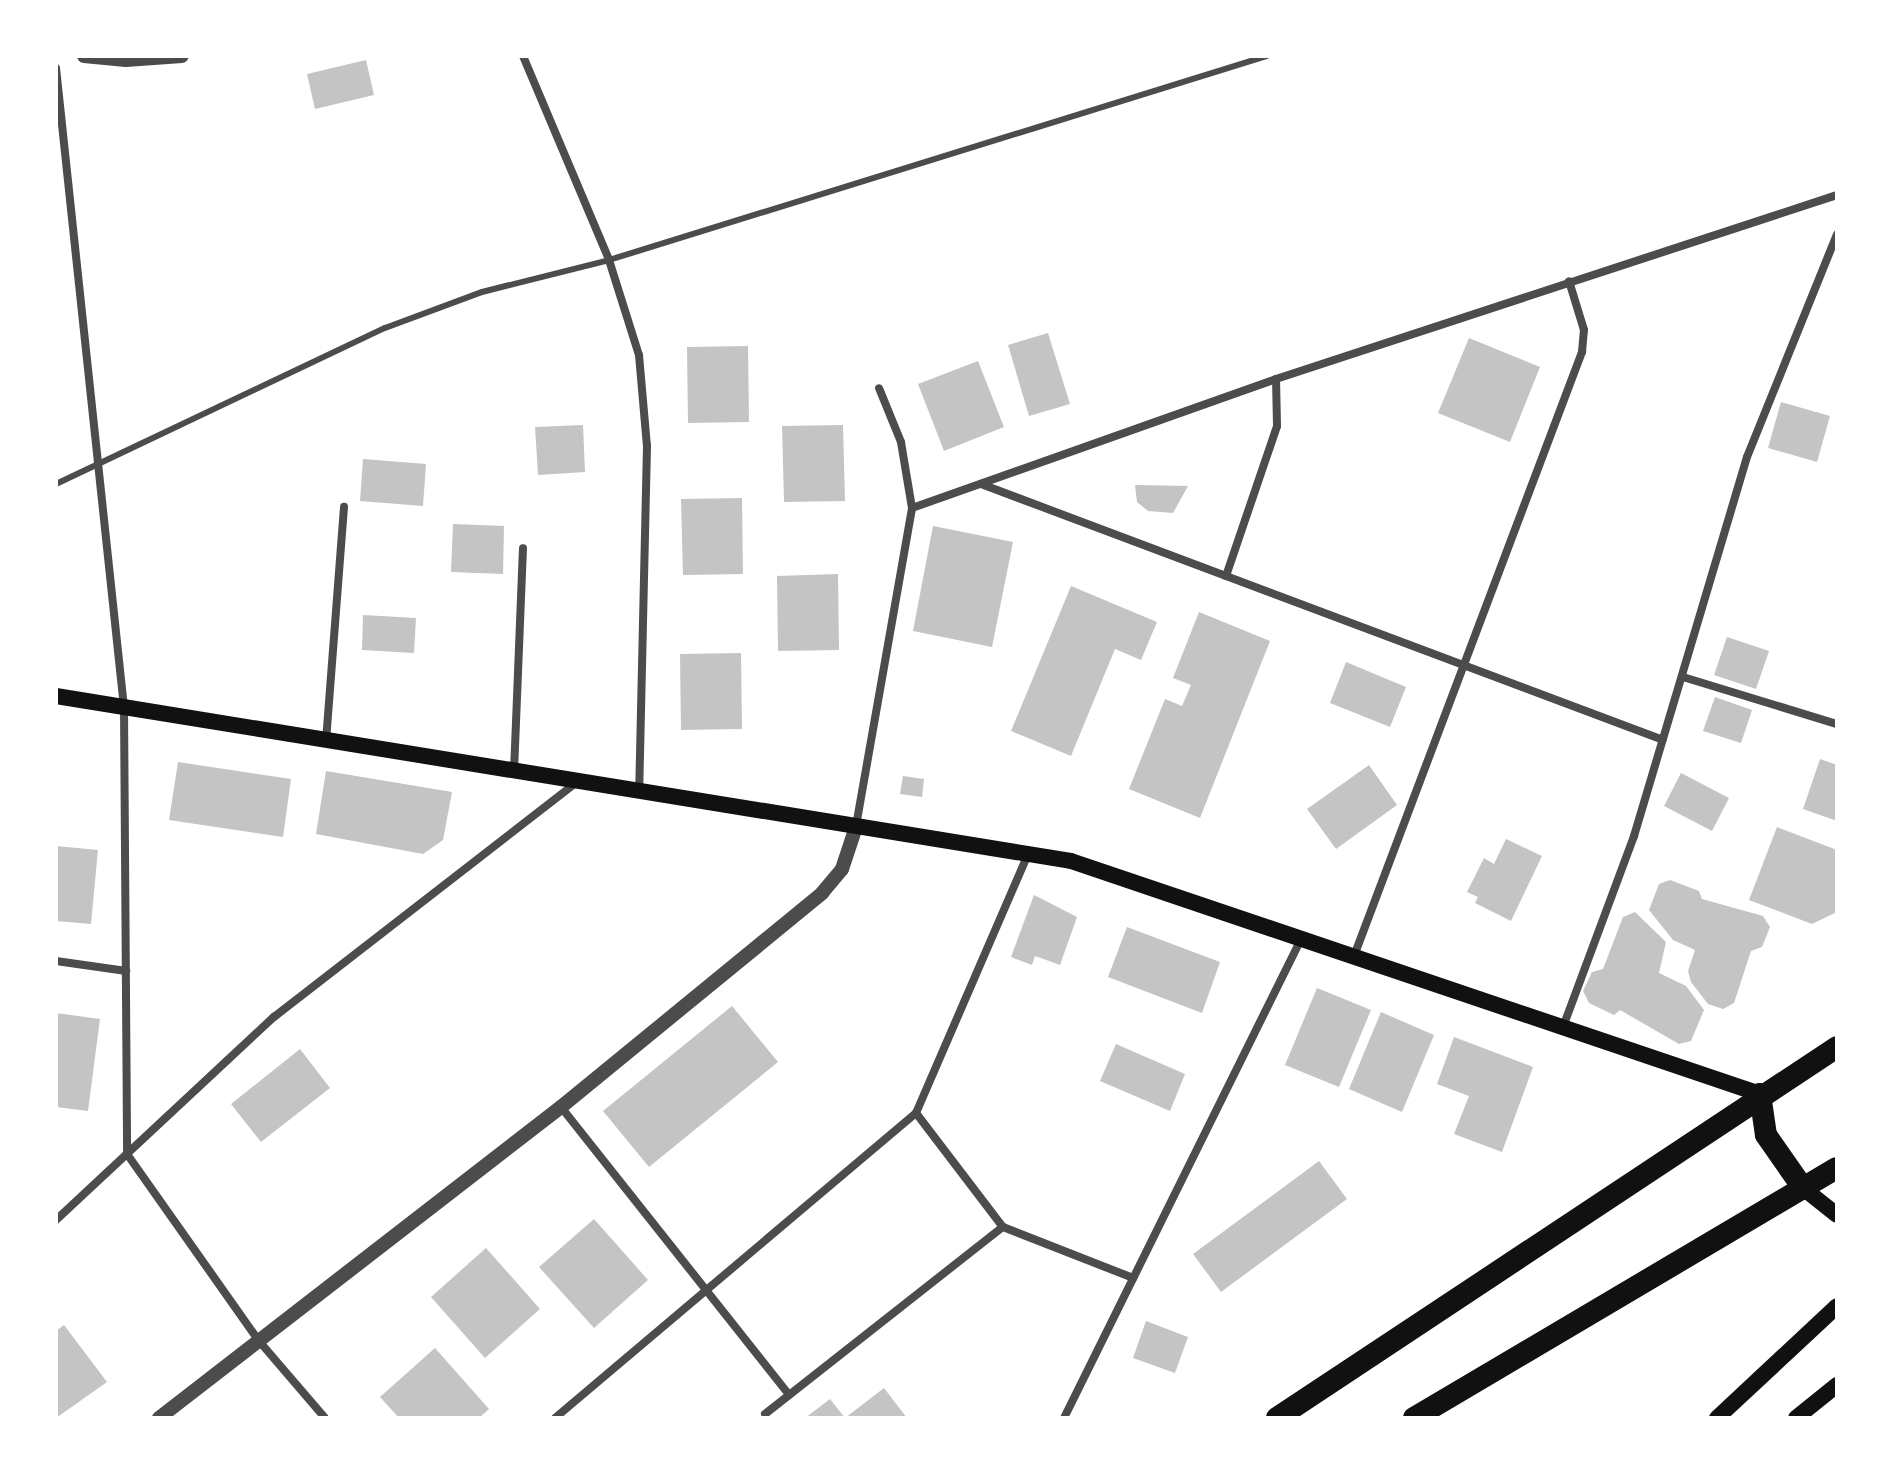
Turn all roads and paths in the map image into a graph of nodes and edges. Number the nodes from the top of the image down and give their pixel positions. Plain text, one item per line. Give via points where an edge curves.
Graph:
1 (84, 56) edge
2 (182, 56) edge
3 (523, 56) edge
4 (1267, 56) edge
5 (56, 68) edge
6 (1837, 195) edge
7 (1837, 234) edge
8 (609, 260) junction
9 (1569, 281) junction
10 (1276, 379) junction
11 (879, 388) dead end
12 (101, 461) junction
13 (56, 484) edge
14 (980, 484) junction
15 (344, 507) dead end
16 (912, 508) junction
17 (523, 548) dead end
18 (1226, 576) junction
19 (1462, 664) junction
20 (1683, 677) junction
21 (56, 696) edge
22 (124, 707) junction
23 (1837, 724) edge
24 (1663, 740) junction
25 (326, 741) junction
26 (514, 773) junction
27 (574, 784) junction
28 (639, 793) junction
29 (856, 827) junction
30 (1029, 853) junction
31 (1302, 938) junction
32 (1354, 956) junction
33 (56, 961) edge
34 (126, 971) junction
35 (1563, 1027) junction
36 (1837, 1047) edge
37 (1760, 1094) junction
38 (561, 1107) junction
39 (916, 1113) junction
40 (127, 1154) junction
41 (1837, 1168) edge
42 (1803, 1188) junction
43 (1837, 1215) edge
44 (56, 1220) edge
45 (1003, 1227) junction
46 (1133, 1278) junction
47 (708, 1291) junction
48 (1837, 1306) edge
49 (259, 1341) junction
50 (1837, 1385) edge
51 (789, 1395) junction
52 (762, 1416) edge
53 (159, 1418) edge
54 (325, 1418) edge
55 (555, 1418) edge
56 (1064, 1418) edge
57 (1277, 1418) edge
58 (1414, 1418) edge
59 (1717, 1418) edge
60 (1796, 1418) edge

1 - 2 street
3 - 8 street
4 - 8 lane
5 - 12 street
6 - 9 street
7 - 20 street via 1747,457
8 - 12 lane via 482,292 385,328
8 - 28 street via 635,341 644,400
9 - 10 street
9 - 19 street via 1584,330 1582,352
10 - 14 street
10 - 18 street via 1277,426
11 - 16 street via 901,442
12 - 13 lane
12 - 22 street
14 - 16 street
14 - 18 street
15 - 25 street
16 - 29 street
17 - 26 street
18 - 19 street
19 - 24 street
19 - 32 street
20 - 23 street
20 - 24 street
21 - 22 main road
22 - 25 main road
22 - 34 street
24 - 35 street via 1634,836
25 - 26 main road
26 - 27 main road
27 - 28 main road
27 - 40 street via 274,1017
28 - 29 main road
29 - 30 main road
29 - 38 street via 842,869 822,893
30 - 31 main road via 1113,874
30 - 39 street
31 - 32 main road
31 - 46 street
32 - 35 main road
33 - 34 street
34 - 40 street
35 - 37 main road
36 - 37 highway
37 - 42 highway via 1766,1135
37 - 57 highway
38 - 47 street
38 - 49 street
39 - 45 street
39 - 47 street
40 - 44 street
40 - 49 street
41 - 42 highway
42 - 43 main road
42 - 58 highway
45 - 46 street
45 - 51 street
46 - 56 street
47 - 51 street
47 - 55 street
48 - 59 main road
49 - 53 street
49 - 54 street
50 - 60 main road
51 - 52 street

